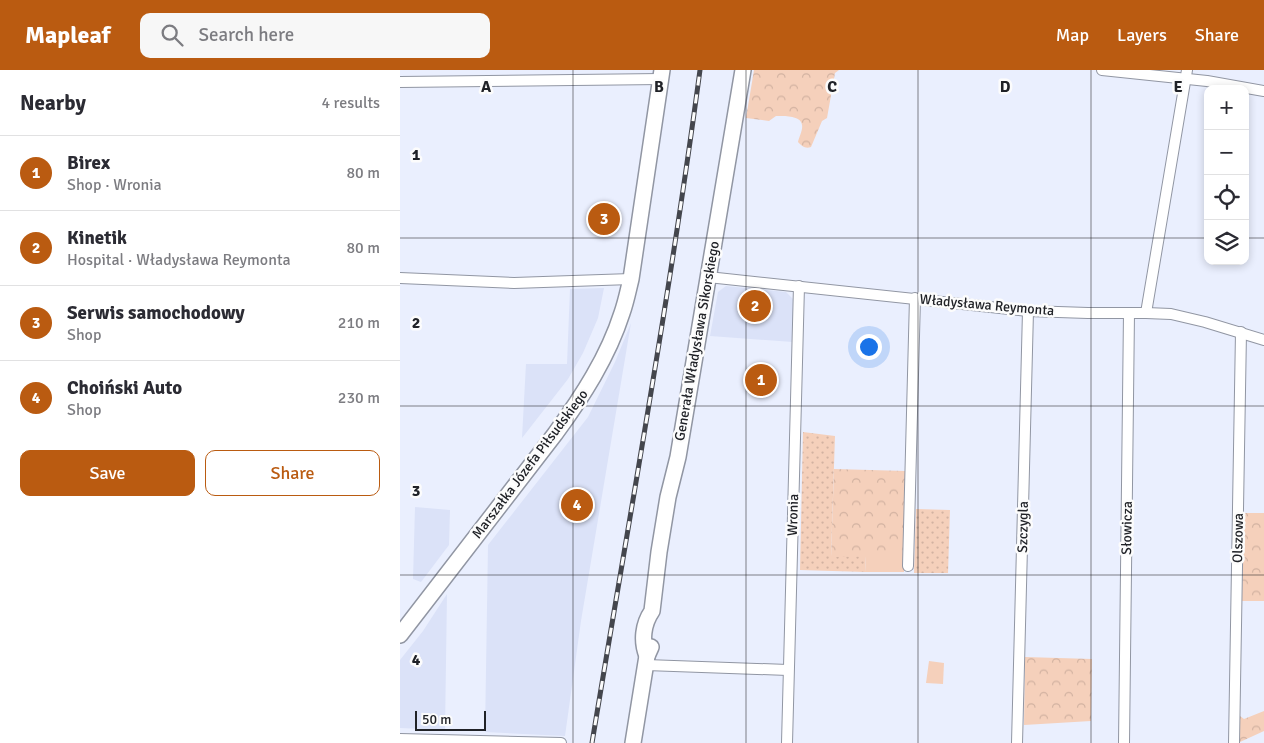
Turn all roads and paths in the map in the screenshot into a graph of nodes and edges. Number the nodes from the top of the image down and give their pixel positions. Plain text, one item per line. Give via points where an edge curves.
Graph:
1 (744, 70) edge
2 (1102, 70) edge
3 (662, 75) edge
4 (1186, 75) edge
5 (400, 82) edge
6 (1264, 91) edge
7 (708, 277) junction
8 (400, 278) edge
9 (631, 279) junction
10 (799, 286) junction
11 (915, 298) junction
12 (1028, 311) junction
13 (1129, 313) junction
14 (1146, 313) junction
15 (1241, 332) junction
16 (1264, 340) edge
17 (908, 566) dead end
18 (400, 634) edge
19 (647, 661) junction
20 (788, 670) junction
21 (400, 739) edge
22 (562, 743) edge
23 (633, 743) edge
24 (787, 743) edge
25 (1017, 743) edge
26 (1124, 743) edge
27 (1234, 743) edge

1 - 7 main road, Generała Władysława Sikorskiego
2 - 4 street
3 - 5 street
3 - 9 main road, Marszałka Józefa Piłsudskiego
4 - 6 street
4 - 14 street
7 - 10 street, Władysława Reymonta
7 - 19 main road, Generała Władysława Sikorskiego via 661,538 652,611 655,619
8 - 9 street via 514,283
9 - 18 main road, Marszałka Józefa Piłsudskiego via 618,326 577,405
10 - 11 street, Władysława Reymonta
10 - 20 street, Wronia
11 - 12 street, Władysława Reymonta
11 - 17 street
12 - 13 street, Władysława Reymonta
12 - 25 street, Szczygla
13 - 14 street, Władysława Reymonta
13 - 26 street, Słowicza
14 - 15 street, Władysława Reymonta via 1172,314
15 - 16 street, Władysława Reymonta
15 - 27 street, Olszowa
19 - 20 street
19 - 23 main road, Generała Władysława Sikorskiego
20 - 24 street, Wronia
21 - 22 street

